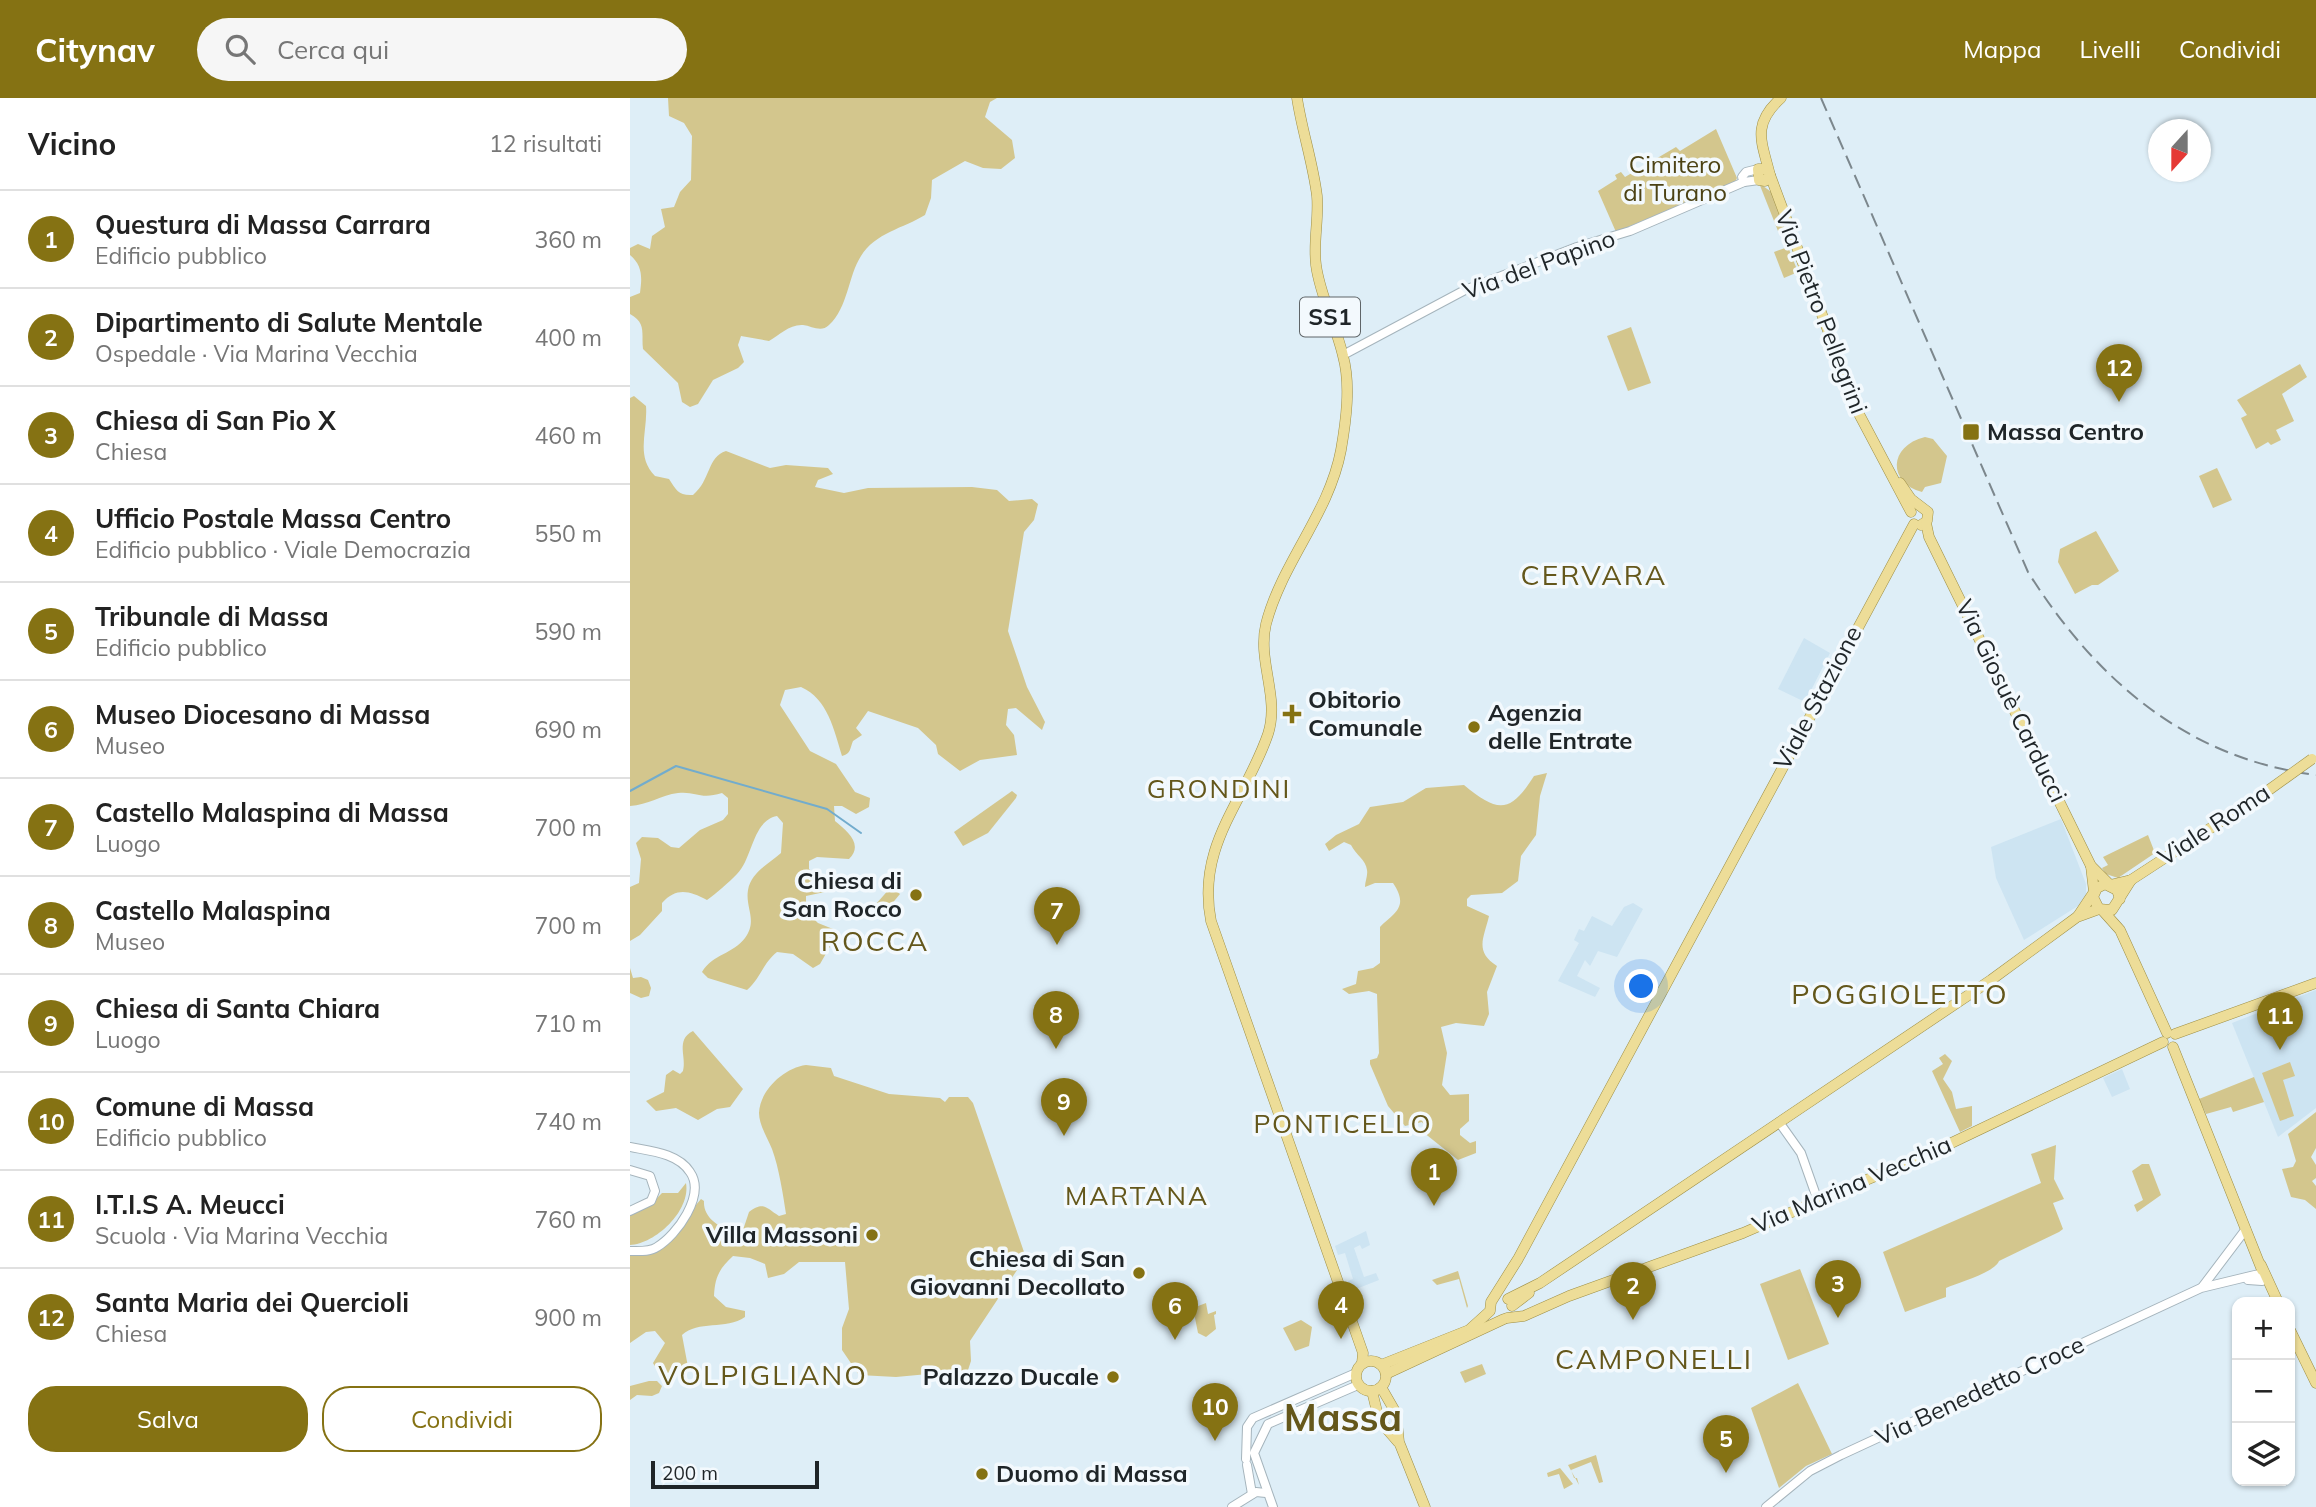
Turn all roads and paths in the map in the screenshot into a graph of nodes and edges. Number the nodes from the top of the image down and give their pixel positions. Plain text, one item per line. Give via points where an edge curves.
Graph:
1 (1297, 98) edge
2 (1781, 98) edge
3 (1763, 174) junction
4 (1343, 355) junction
5 (1915, 509) junction
6 (1926, 523) junction
7 (1914, 524) junction
8 (2314, 758) edge
9 (2091, 866) junction
10 (2131, 880) junction
11 (2110, 885) junction
12 (2094, 892) junction
13 (2119, 901) junction
14 (2101, 910) junction
15 (2077, 916) junction
16 (2119, 930) junction
17 (2316, 983) edge
18 (2171, 1040) junction
19 (1779, 1122) junction
20 (630, 1147) edge
21 (630, 1170) edge
22 (1818, 1201) junction
23 (630, 1210) edge
24 (2244, 1233) junction
25 (630, 1251) edge
26 (2222, 1263) junction
27 (2262, 1272) junction
28 (1510, 1273) junction
29 (2233, 1281) junction
30 (2201, 1288) junction
31 (2274, 1297) edge
32 (2274, 1297) edge
33 (1494, 1299) junction
34 (1509, 1310) junction
35 (1490, 1311) junction
36 (2295, 1340) edge
37 (1373, 1363) junction
38 (1356, 1373) junction
39 (2316, 1382) edge
40 (1358, 1385) junction
41 (1376, 1389) junction
42 (1399, 1443) junction
43 (1251, 1461) junction
44 (1266, 1493) junction
45 (1252, 1494) junction
46 (1232, 1507) edge
47 (1273, 1507) edge
48 (1425, 1507) edge
49 (1766, 1507) edge

1 - 4 main road, SS1 via 1317,197 1315,264
2 - 3 main road, Via Pietro Pellegrini via 1765,115 1762,126
3 - 4 street, Via del Papino via 1746,172 1741,181 1630,232 1465,290
3 - 5 main road, Via Pietro Pellegrini via 1776,190 1868,434
4 - 37 main road, SS1 via 1346,411 1337,467 1325,503 1273,602 1263,638 1271,700 1269,730 1215,848 1206,876 1206,895 1217,938
5 - 6 main road, Via Giosuè Carducci via 1928,512
5 - 7 main road
6 - 7 main road
6 - 9 main road, Via Giosuè Carducci
7 - 28 main road, Viale Stazione
8 - 10 main road, Viale Roma, bridge
9 - 11 main road, Via Giosuè Carducci
9 - 12 main road, Via Giosuè Carducci
10 - 11 main road, Viale Roma
10 - 13 main road
11 - 12 main road
11 - 13 main road via 2117,890
12 - 14 main road
12 - 15 main road
13 - 14 main road via 2112,910
13 - 16 main road
14 - 15 main road
14 - 16 main road
15 - 19 main road via 2000,974
16 - 18 main road
17 - 18 main road, Via Marina Vecchia
18 - 22 main road, Via Marina Vecchia
18 - 24 main road
19 - 22 street via 1801,1153
19 - 34 main road via 1540,1283
20 - 25 street via 658,1152 682,1164 690,1170 695,1189 683,1220 661,1244 648,1251
21 - 23 street via 650,1176 655,1191 651,1201
22 - 34 main road, Via Marina Vecchia via 1534,1310
24 - 26 street, Via Benedetto Croce
24 - 27 main road
26 - 29 street via 2221,1274
26 - 30 street, Via Benedetto Croce
27 - 29 street, Via Benedetto Croce
27 - 31 main road
27 - 32 main road
28 - 33 main road
28 - 34 main road via 1506,1291
29 - 30 street, Via Benedetto Croce
30 - 49 street, Via Benedetto Croce via 1841,1455 1810,1471
33 - 34 main road, Via Marina Vecchia via 1502,1296
33 - 35 main road
34 - 35 main road via 1494,1317
34 - 37 main road
35 - 37 main road via 1469,1330
36 - 39 main road
37 - 38 main road
37 - 41 main road
38 - 40 main road
38 - 43 street via 1249,1421
40 - 41 main road
40 - 43 street via 1268,1424
41 - 42 main road via 1380,1420
41 - 42 main road via 1390,1401
42 - 48 main road
43 - 44 street
43 - 45 street
44 - 45 street
44 - 47 street
45 - 46 street

